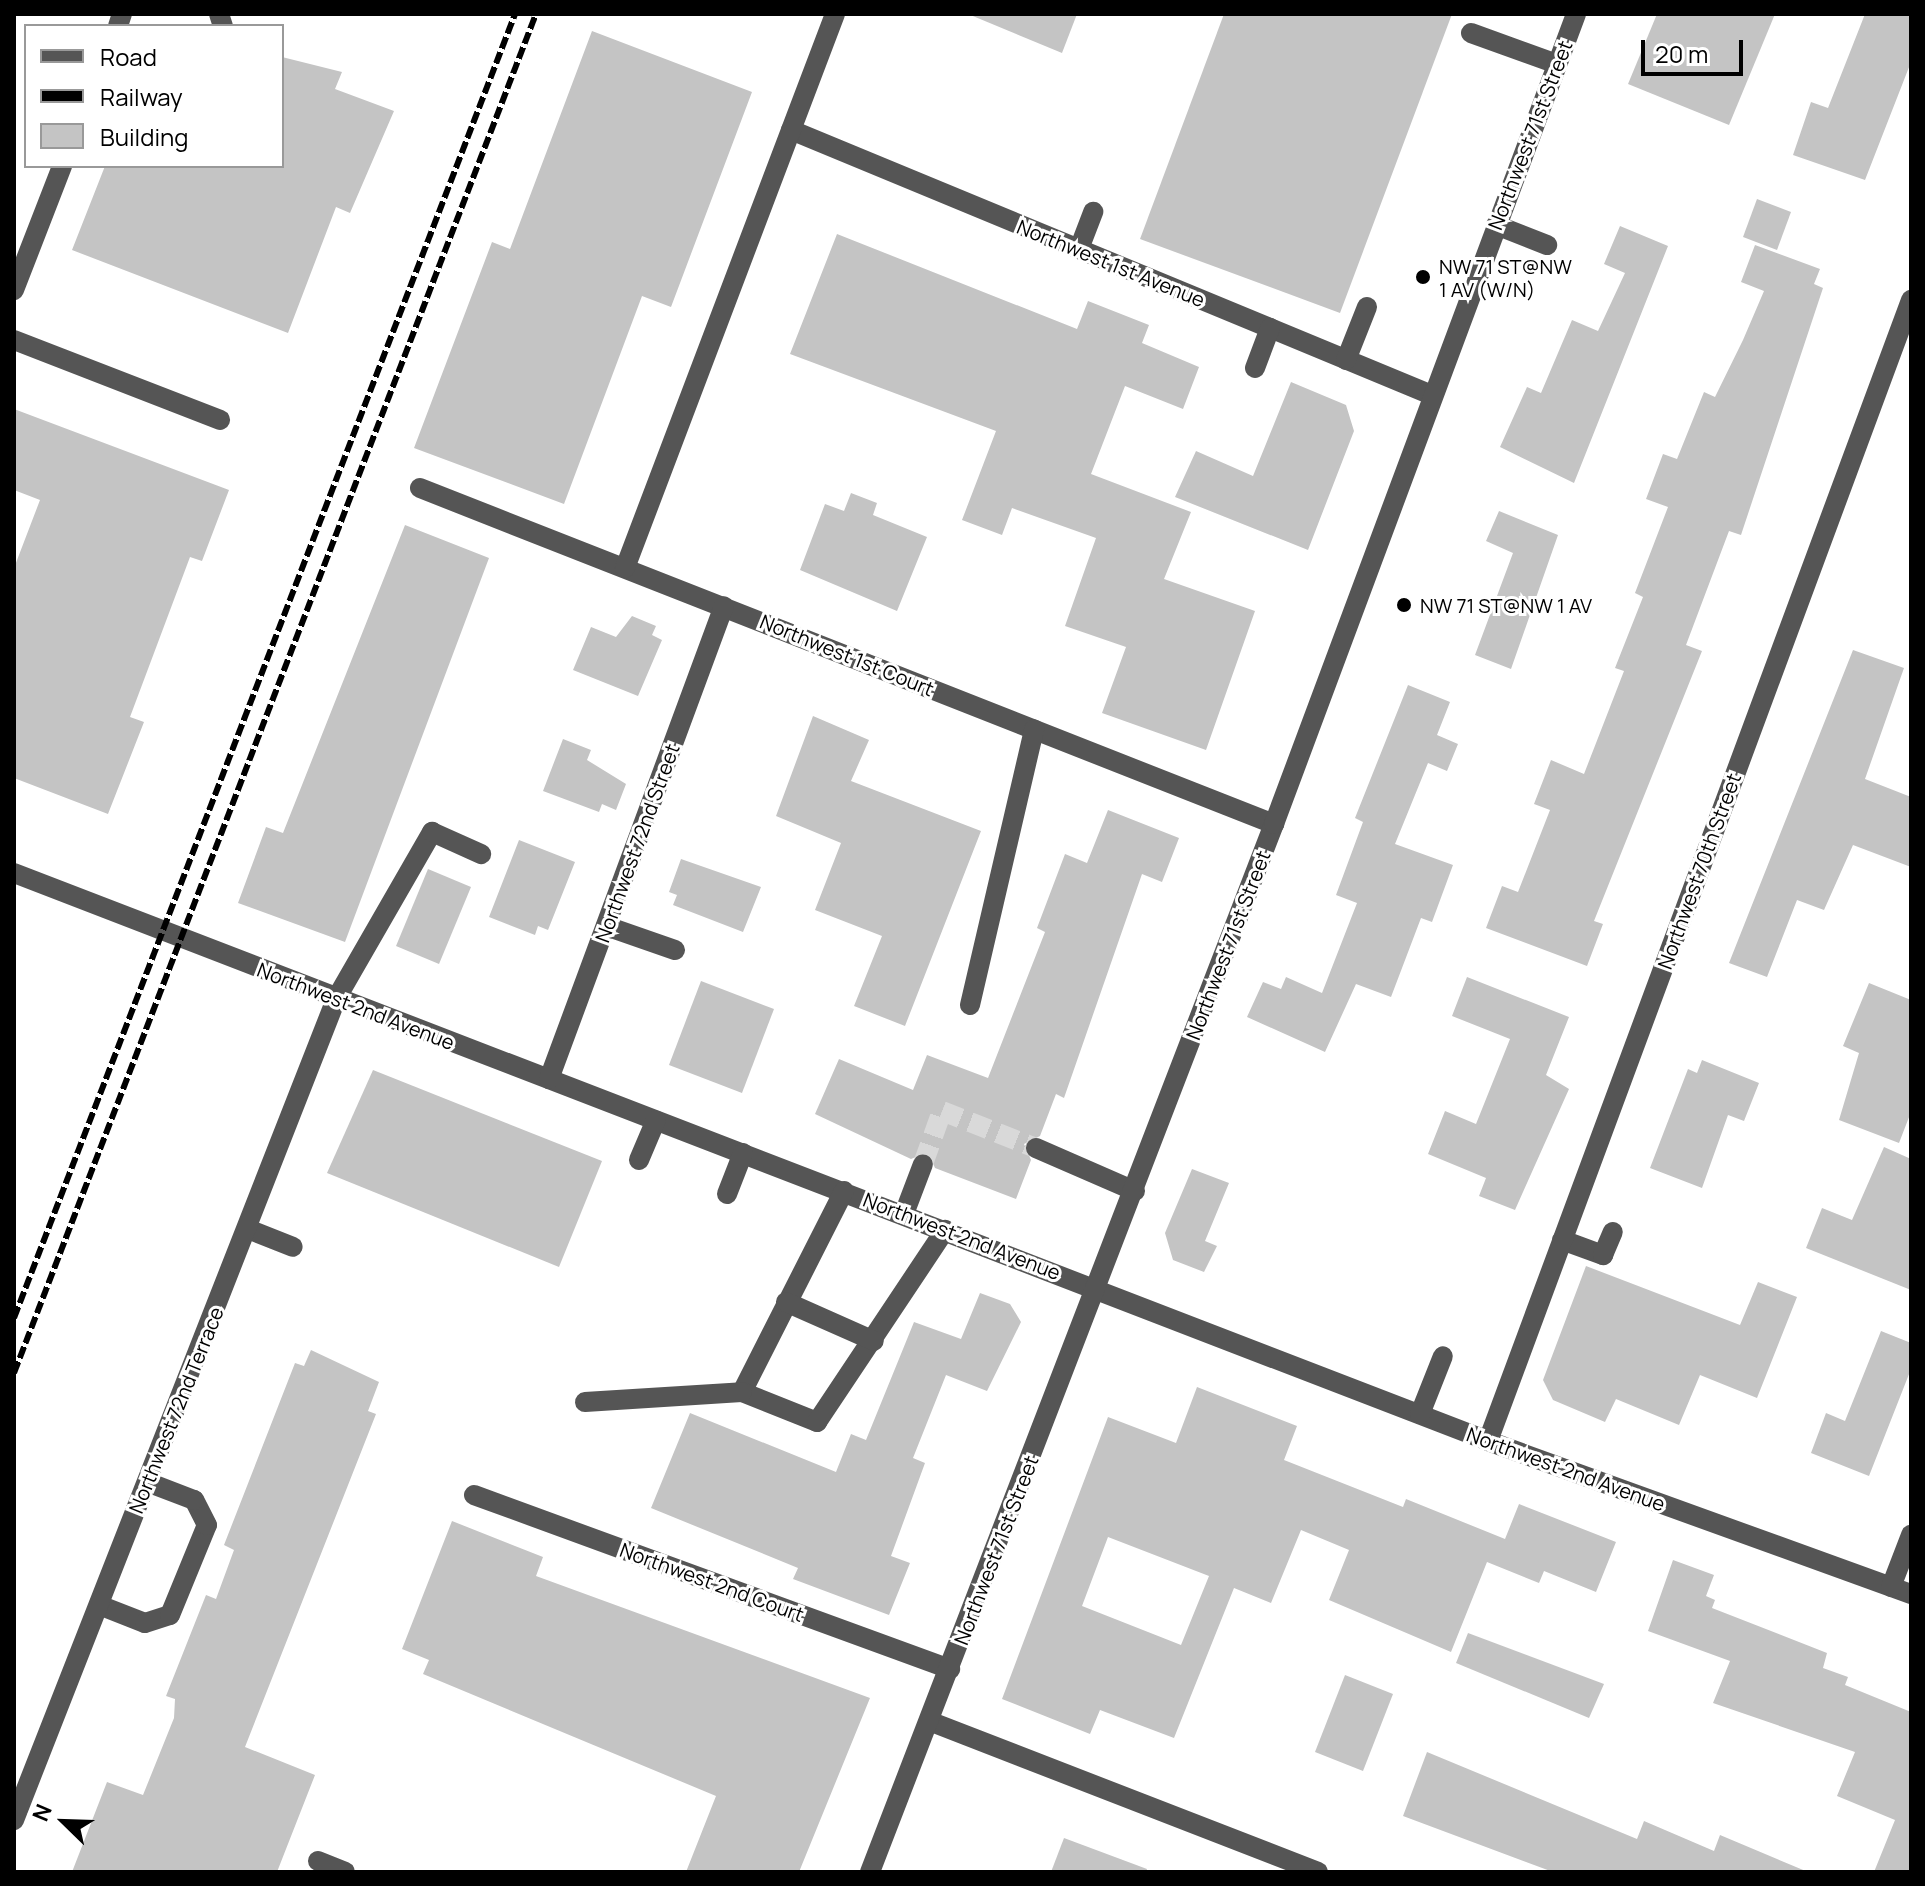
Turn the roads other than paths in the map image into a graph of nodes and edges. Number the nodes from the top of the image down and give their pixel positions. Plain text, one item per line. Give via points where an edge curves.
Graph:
1 (835, 14) edge
2 (1576, 14) edge
3 (1471, 33) dead end
4 (1557, 64) junction
5 (791, 130) junction
6 (61, 168) edge
7 (1093, 212) dead end
8 (1496, 225) junction
9 (1547, 245) dead end
10 (1079, 249) junction
11 (14, 290) edge
12 (1911, 300) edge
13 (1367, 307) dead end
14 (1270, 328) junction
15 (14, 340) edge
16 (1346, 360) junction
17 (1255, 368) dead end
18 (1432, 395) junction
19 (220, 420) dead end
20 (420, 488) dead end
21 (625, 568) junction
22 (724, 606) junction
23 (1034, 729) junction
24 (1274, 824) junction
25 (481, 854) dead end
26 (14, 873) edge
27 (606, 926) junction
28 (675, 950) dead end
29 (336, 999) junction
30 (970, 1005) dead end
31 (549, 1079) junction
32 (656, 1120) junction
33 (1036, 1148) tunnel mouth
34 (743, 1153) junction
35 (639, 1160) dead end
36 (923, 1164) tunnel mouth
37 (844, 1191) junction
38 (1135, 1191) junction
39 (727, 1194) dead end
40 (904, 1214) junction
41 (248, 1229) junction
42 (945, 1230) junction
43 (1613, 1232) dead end
44 (1562, 1240) junction
45 (293, 1247) dead end
46 (1098, 1288) junction
47 (786, 1302) junction
48 (874, 1341) junction
49 (1443, 1356) dead end
50 (742, 1392) junction
51 (585, 1402) dead end
52 (1420, 1414) junction
53 (1488, 1441) junction
54 (147, 1482) junction
55 (474, 1495) dead end
56 (1911, 1535) edge
57 (1891, 1587) junction
58 (1911, 1594) edge
59 (99, 1605) junction
60 (950, 1669) junction
61 (929, 1721) junction
62 (14, 1820) edge
63 (318, 1861) dead end
64 (345, 1872) edge
65 (870, 1872) edge
66 (1318, 1872) edge

1 - 5 street
2 - 4 street, Northwest 71st Street
3 - 4 street
4 - 8 street, Northwest 71st Street
5 - 10 street, Northwest 1st Avenue
5 - 21 street
6 - 11 street
7 - 10 street
8 - 9 street
8 - 18 street, Northwest 71st Street
10 - 14 street, Northwest 1st Avenue
12 - 44 street, Northwest 70th Street
13 - 16 street
14 - 16 street, Northwest 1st Avenue
14 - 17 street
15 - 19 street
16 - 18 street, Northwest 1st Avenue
18 - 24 street, Northwest 71st Street
20 - 21 street, Northwest 1st Court
21 - 22 street, Northwest 1st Court
22 - 23 street, Northwest 1st Court
22 - 27 street, Northwest 72nd Street
23 - 24 street, Northwest 1st Court
23 - 30 street
24 - 38 street, Northwest 71st Street
25 - 29 street, Northwest 72nd Terrace via 432,832
26 - 29 street, Northwest 2nd Avenue
27 - 28 street
27 - 31 street, Northwest 72nd Street
29 - 31 street, Northwest 2nd Avenue
29 - 41 street, Northwest 72nd Terrace
31 - 32 street, Northwest 2nd Avenue
32 - 34 street, Northwest 2nd Avenue
32 - 35 street
33 - 38 street
34 - 37 street, Northwest 2nd Avenue
34 - 39 street
36 - 40 street
37 - 40 street, Northwest 2nd Avenue
37 - 47 street
38 - 46 street, Northwest 71st Street
40 - 42 street, Northwest 2nd Avenue
41 - 45 street
41 - 54 street, Northwest 72nd Terrace
42 - 46 street, Northwest 2nd Avenue
42 - 48 street
43 - 44 street via 1603,1255
44 - 53 street, Northwest 70th Street
46 - 52 street, Northwest 2nd Avenue
46 - 60 street, Northwest 71st Street
47 - 48 street
47 - 50 street
48 - 50 street via 817,1422
49 - 52 street
50 - 51 street
52 - 53 street, Northwest 2nd Avenue
53 - 57 street, Northwest 2nd Avenue
54 - 59 street, Northwest 72nd Terrace
54 - 59 street via 194,1500 207,1525 170,1615 145,1623
55 - 60 street, Northwest 2nd Court
56 - 57 street
57 - 58 street, Northwest 2nd Avenue
59 - 62 street, Northwest 72nd Terrace
60 - 61 street, Northwest 71st Street
61 - 65 street, Northwest 71st Street
61 - 66 street
63 - 64 street

